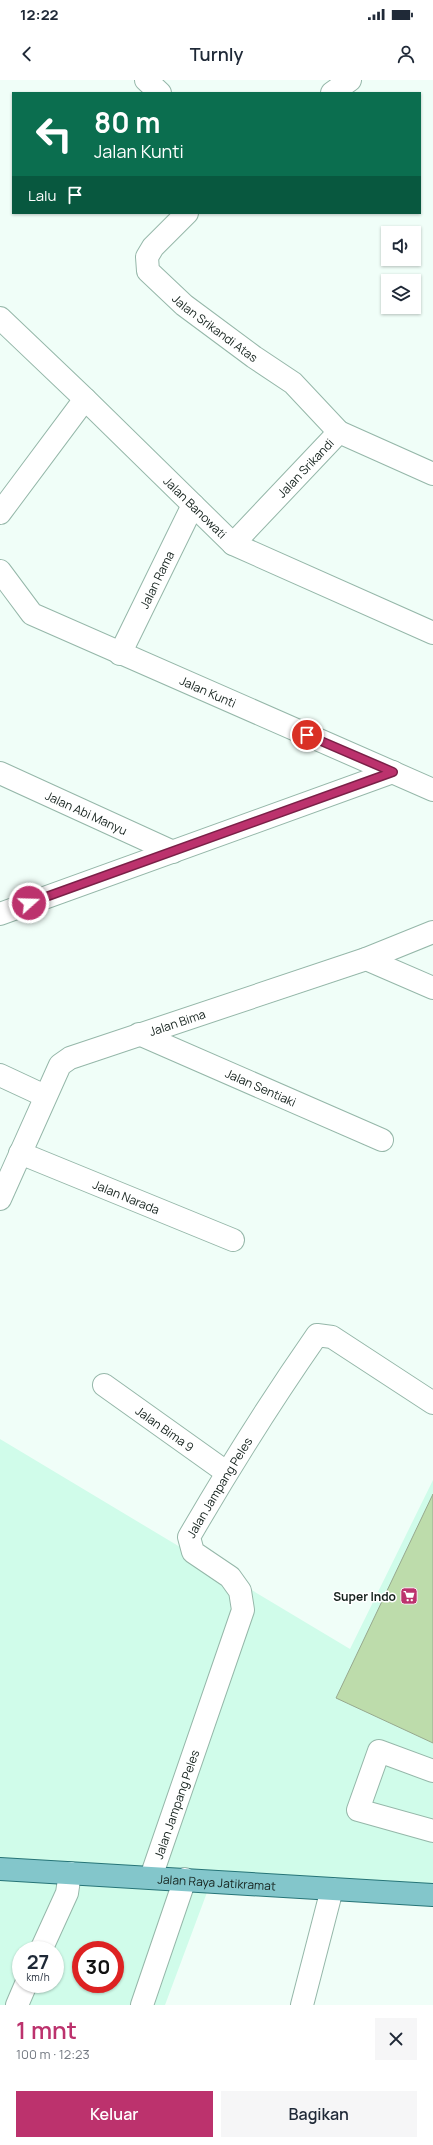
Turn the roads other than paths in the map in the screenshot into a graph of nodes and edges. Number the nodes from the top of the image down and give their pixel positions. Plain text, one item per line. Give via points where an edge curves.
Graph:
1 (146, 80) edge
2 (350, 80) edge
3 (159, 92) edge
4 (333, 92) edge
5 (186, 214) edge
6 (0, 318) edge
7 (85, 399) junction
8 (339, 432) junction
9 (433, 474) edge
10 (193, 505) junction
11 (0, 513) edge
12 (233, 544) junction
13 (0, 571) edge
14 (433, 633) edge
15 (120, 654) junction
16 (393, 772) junction
17 (0, 774) edge
18 (433, 790) edge
19 (173, 852) junction
20 (0, 914) edge
21 (433, 932) edge
22 (366, 959) junction
23 (433, 988) edge
24 (139, 1034) junction
25 (0, 1075) edge
26 (45, 1096) junction
27 (382, 1140) dead end
28 (20, 1153) junction
29 (0, 1199) edge
30 (233, 1240) dead end
31 (104, 1385) dead end
32 (433, 1403) edge
33 (226, 1472) junction
34 (433, 1771) edge
35 (433, 1831) edge
36 (0, 1869) edge
37 (70, 1873) junction
38 (151, 1877) junction
39 (186, 1879) junction
40 (332, 1888) junction
41 (433, 1895) edge
42 (45, 1941) edge
43 (22, 1993) edge
44 (17, 2005) edge
45 (142, 2005) edge
46 (302, 2005) edge

1 - 3 street
2 - 4 street
5 - 8 street, Jalan Srikandi Atas via 153,247 147,257 148,271 184,305 293,383
6 - 7 street, Jalan Banowati
7 - 10 street, Jalan Banowati
7 - 11 street
8 - 9 street, Jalan Srikandi
8 - 12 street, Jalan Srikandi
10 - 12 street, Jalan Banowati
10 - 15 street, Jalan Rama
12 - 14 street, Jalan Banowati
13 - 15 street, Jalan Kunti via 32,614
15 - 16 street, Jalan Kunti
16 - 18 street, Jalan Kunti
16 - 19 street
17 - 19 street, Jalan Abi Manyu
19 - 20 street
21 - 22 street, Jalan Bima
22 - 23 street
22 - 24 street, Jalan Bima
24 - 26 street, Jalan Bima via 70,1058 60,1065
24 - 27 street, Jalan Sentiaki
25 - 26 street
26 - 28 street, Jalan Bima
28 - 29 street, Jalan Bima
28 - 30 street, Jalan Narada
31 - 33 street, Jalan Bima 9
32 - 33 street, Jalan Jampang Peles via 332,1337 317,1336 270,1401
33 - 38 street, Jalan Jampang Peles via 189,1537 193,1552 230,1577 240,1591 243,1610
34 - 35 street via 380,1751 358,1810
36 - 37 main road, Jalan Raya Jatikramat
37 - 38 main road, Jalan Raya Jatikramat
37 - 42 street via 67,1892
38 - 39 main road, Jalan Raya Jatikramat
39 - 40 main road, Jalan Raya Jatikramat
39 - 45 street
40 - 41 main road, Jalan Raya Jatikramat
40 - 46 street
43 - 44 street

